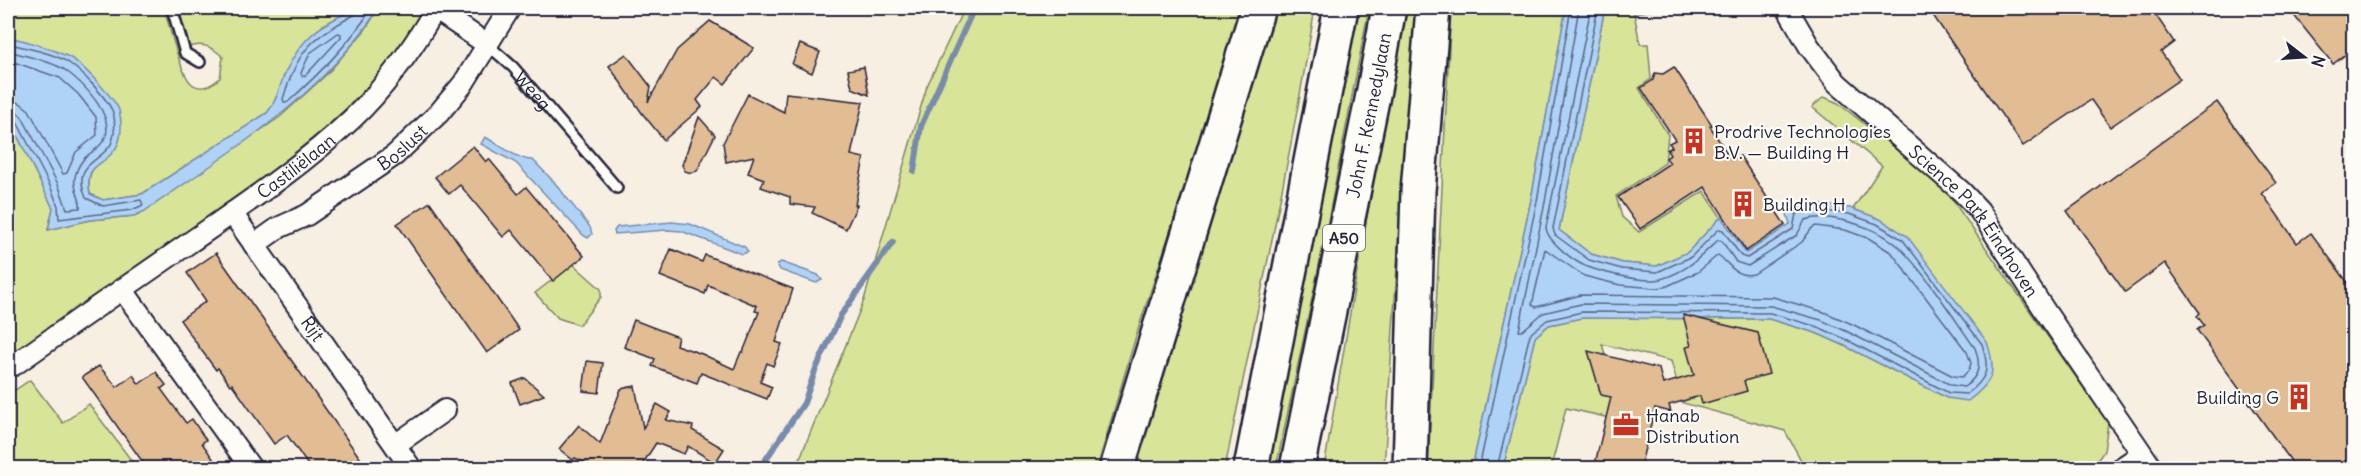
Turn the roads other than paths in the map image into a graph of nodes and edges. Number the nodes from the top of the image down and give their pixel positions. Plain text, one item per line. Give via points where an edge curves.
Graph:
1 (172, 8) edge
2 (435, 8) edge
3 (510, 8) edge
4 (1258, 8) edge
5 (1341, 8) edge
6 (1389, 8) edge
7 (1433, 8) edge
8 (1787, 8) edge
9 (488, 45) junction
10 (200, 62) dead end
11 (617, 188) dead end
12 (232, 213) junction
13 (254, 245) junction
14 (122, 290) junction
15 (14, 364) dead end
16 (445, 410) dead end
17 (395, 445) junction
18 (2147, 461) edge
19 (1118, 465) edge
20 (251, 468) edge
21 (411, 468) edge
22 (1251, 468) edge
23 (1297, 468) edge
24 (1410, 468) edge
25 (2121, 468) edge

1 - 10 lane via 185,53
2 - 9 street, Weeg
2 - 12 street, Castiliëlaan via 386,82 353,118
3 - 9 street, Boslust
4 - 19 highway
5 - 22 highway, A50
6 - 23 highway, John F. Kennedylaan / A50
7 - 24 highway via 1418,191
8 - 18 street, Science Park Eindhoven via 1837,83 1979,210
9 - 11 lane, Weeg via 513,67
9 - 13 street, Boslust via 439,114 395,155 307,215
12 - 13 street, Rijt
12 - 14 street, Castiliëlaan
13 - 17 street, Rijt
14 - 15 street, Castiliëlaan
14 - 20 street
16 - 17 street
17 - 21 street, Rijt
18 - 25 street, Science Park Eindhoven

